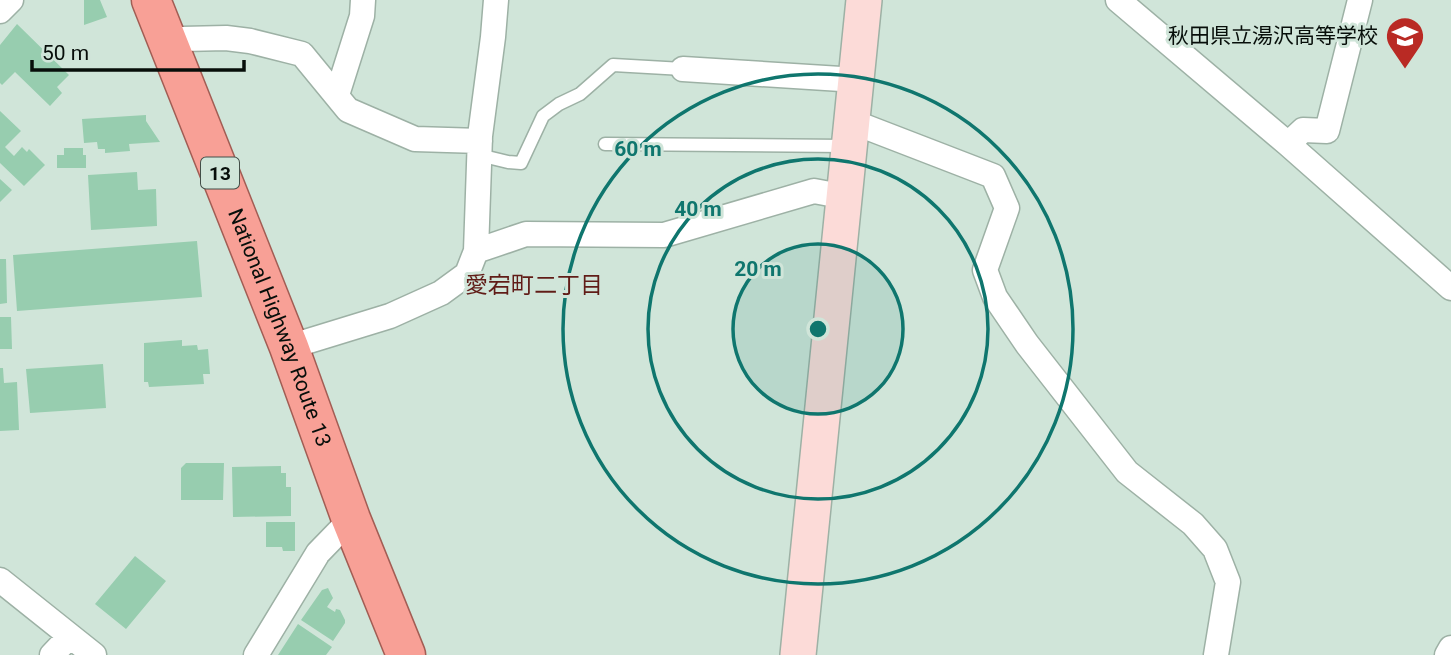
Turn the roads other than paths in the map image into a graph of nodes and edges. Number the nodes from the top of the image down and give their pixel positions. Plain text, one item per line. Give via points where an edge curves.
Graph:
1 (11, 0) edge
2 (151, 0) edge
3 (363, 0) edge
4 (496, 0) edge
5 (864, 0) edge
6 (1118, 0) edge
7 (1360, 0) edge
8 (0, 12) edge
9 (168, 42) junction
10 (683, 69) joint
11 (857, 80) junction
12 (337, 95) junction
13 (852, 134) junction
14 (605, 144) dead end
15 (1288, 144) junction
16 (480, 148) junction
17 (846, 197) junction
18 (476, 251) junction
19 (1451, 288) edge
20 (289, 347) junction
21 (351, 519) junction
22 (0, 580) edge
23 (71, 636) junction
24 (1451, 649) edge
25 (52, 655) edge
26 (94, 655) edge
27 (256, 655) edge
28 (406, 655) edge
29 (798, 655) edge
30 (1216, 655) edge
31 (1447, 655) edge

1 - 8 street
2 - 9 highway, National Highway Route 13 / 13
3 - 12 street
4 - 16 street
5 - 11 main road
6 - 15 street
7 - 15 street via 1327,131 1303,130
9 - 12 street via 226,38 302,54
9 - 20 highway, National Highway Route 13 / 13
10 - 11 street
10 - 16 lane via 613,65 580,94 543,116 522,163 508,162
11 - 13 main road
12 - 16 street via 348,110 415,139
13 - 14 lane
13 - 17 main road
13 - 30 street via 993,176 1007,208 985,270 995,297 1127,472 1193,524 1215,549 1228,582
15 - 19 street
16 - 18 street
17 - 18 street via 814,191 663,235 526,234
17 - 29 main road
18 - 20 street via 467,274 441,293 390,316
20 - 21 highway, National Highway Route 13 / 13
21 - 27 street via 318,553
21 - 28 highway, National Highway Route 13 / 13
22 - 23 street
23 - 25 street
23 - 26 street
24 - 31 street

